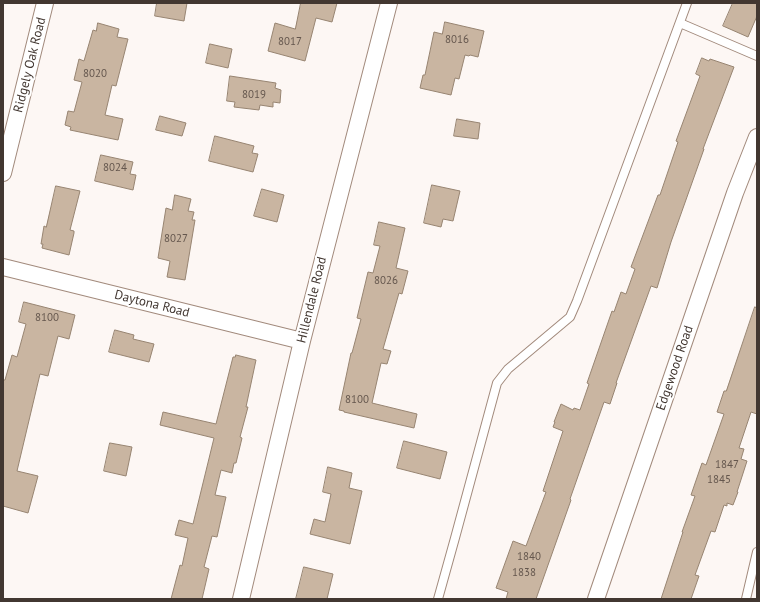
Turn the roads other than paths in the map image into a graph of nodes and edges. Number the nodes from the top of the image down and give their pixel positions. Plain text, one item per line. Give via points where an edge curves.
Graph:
1 (45, 3) edge
2 (388, 3) edge
3 (687, 3) edge
4 (680, 23) junction
5 (757, 56) edge
6 (757, 137) edge
7 (3, 174) edge
8 (3, 267) edge
9 (302, 341) junction
10 (757, 552) edge
11 (753, 584) edge
12 (241, 599) edge
13 (438, 599) edge
14 (596, 599) edge
15 (746, 599) edge

1 - 7 street, Ridgely Oak Road
2 - 9 street, Hillendale Road
3 - 4 lane
4 - 5 lane
4 - 13 lane via 570,317 508,369 497,383
6 - 14 street, Edgewood Road via 735,193
8 - 9 street, Daytona Road
9 - 12 street, Hillendale Road
10 - 11 lane
11 - 15 lane

